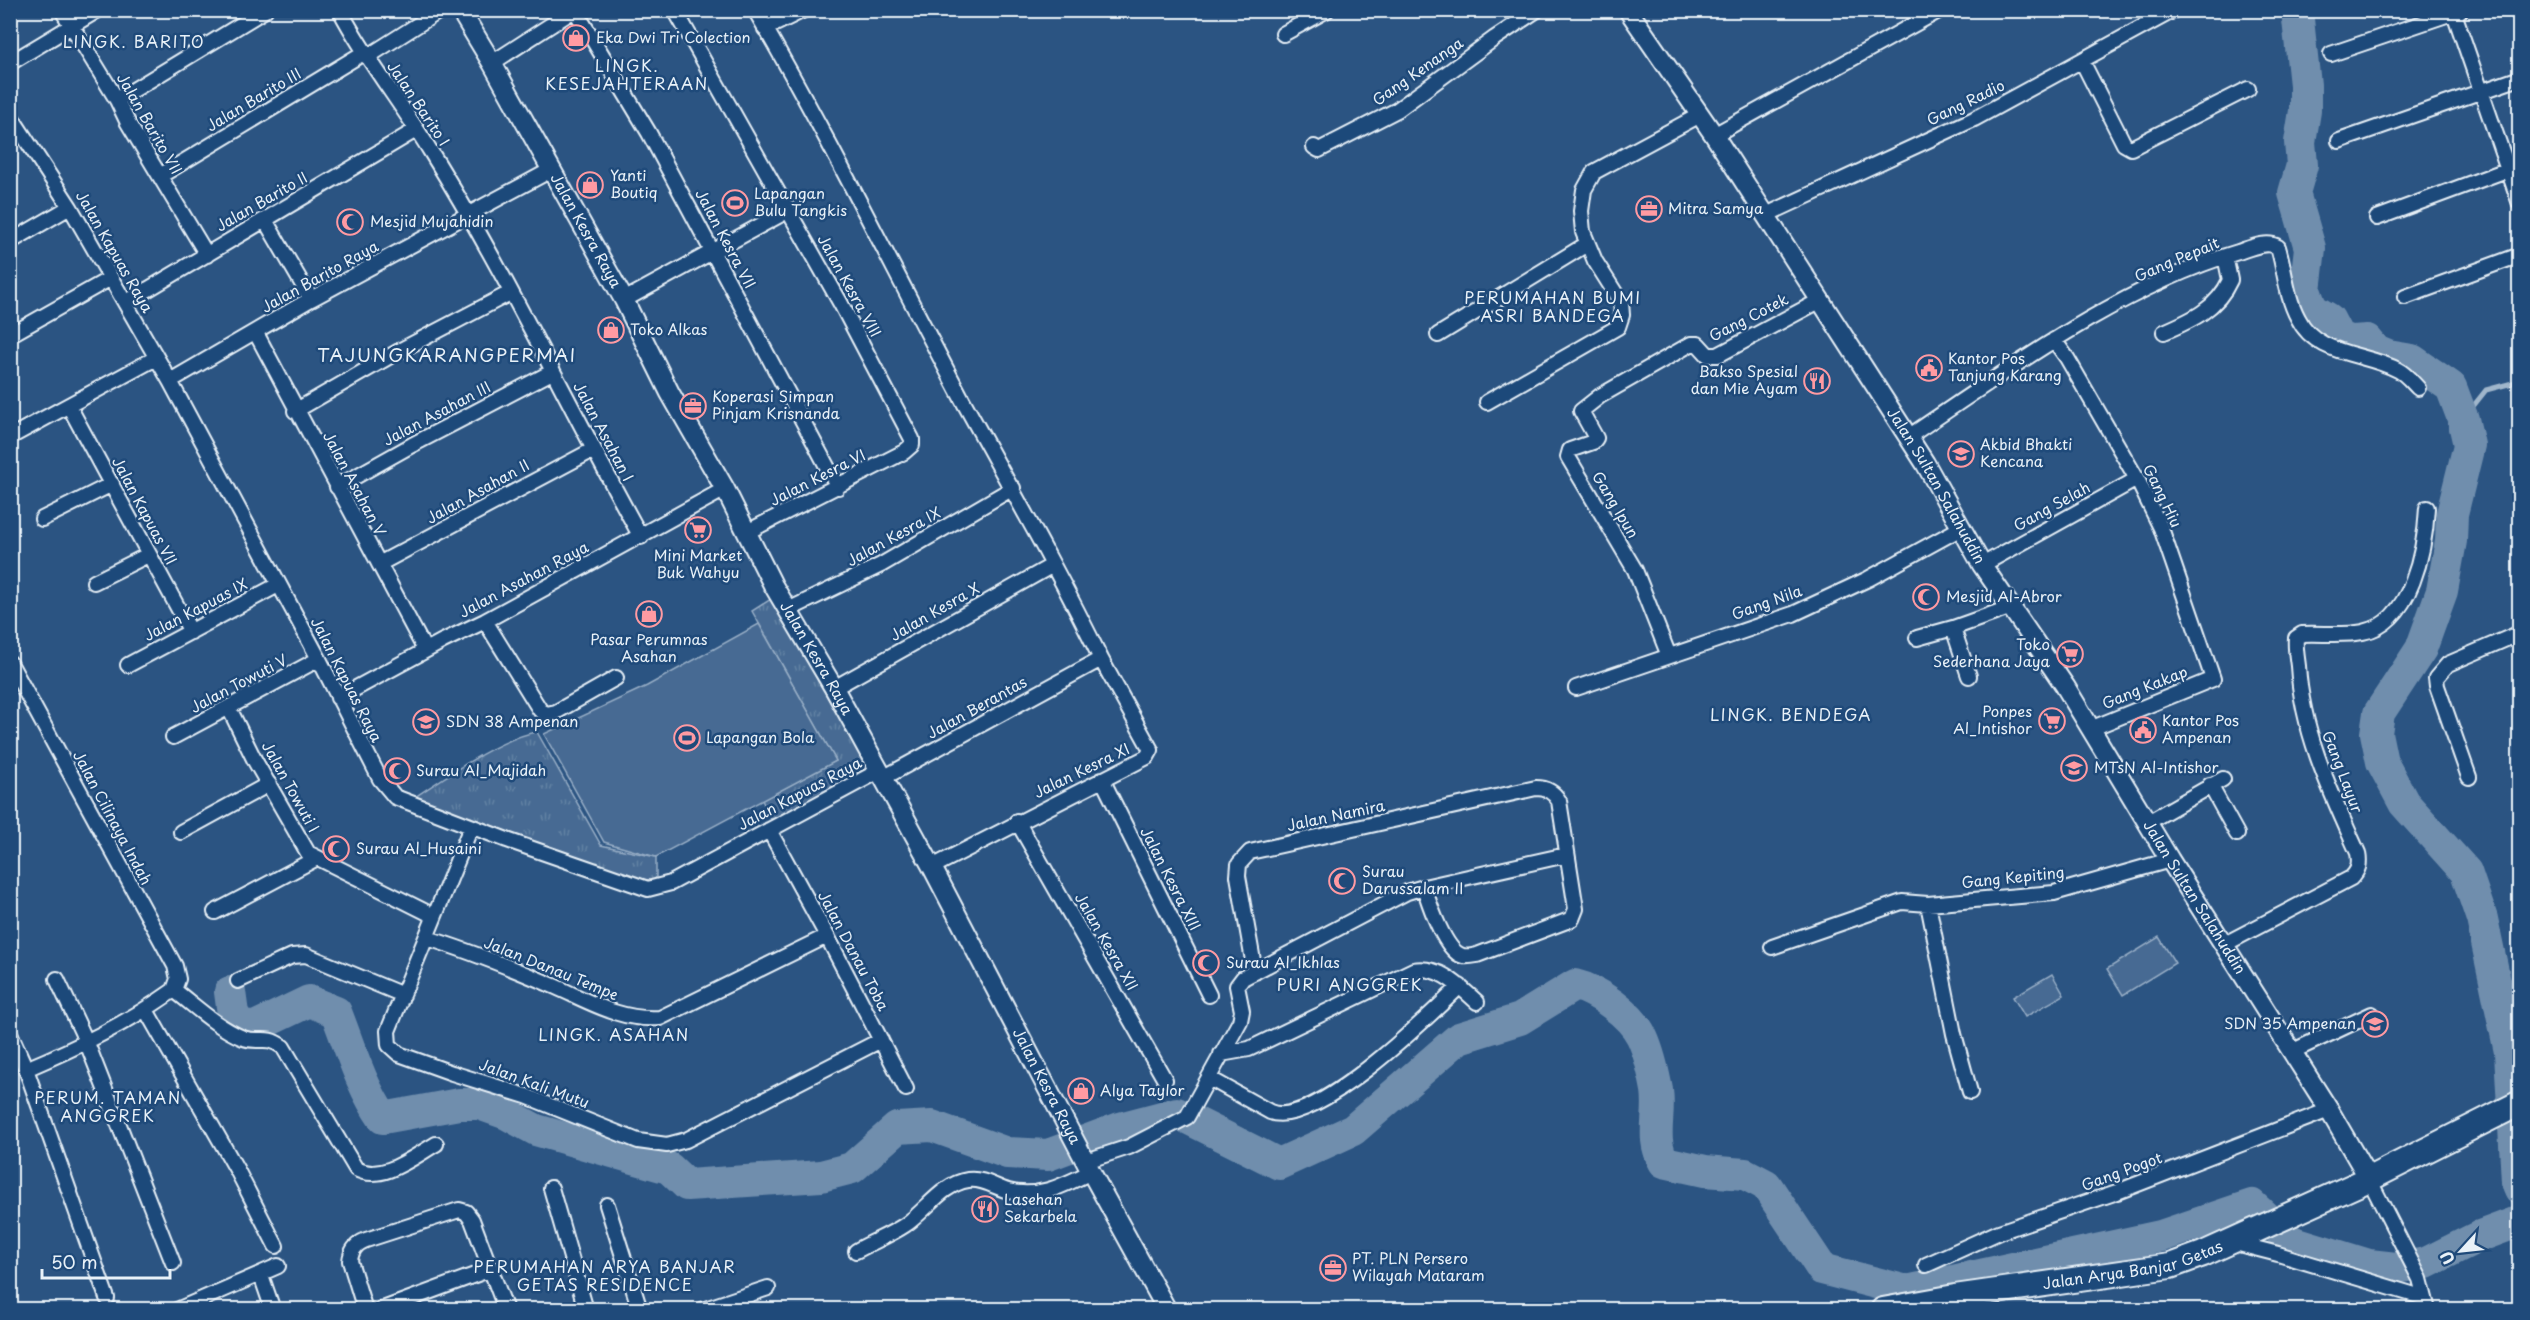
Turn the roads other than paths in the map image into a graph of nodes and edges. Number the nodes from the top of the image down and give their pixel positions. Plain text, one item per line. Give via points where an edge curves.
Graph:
1 (62, 10) edge
2 (98, 10) edge
3 (266, 10) edge
4 (340, 10) edge
5 (441, 10) edge
6 (460, 10) edge
7 (574, 10) edge
8 (675, 10) edge
9 (755, 10) edge
10 (804, 10) edge
11 (1327, 10) edge
12 (1537, 10) edge
13 (1628, 10) edge
14 (1940, 10) edge
15 (2174, 10) edge
16 (2456, 11) edge
17 (72, 27) junction
18 (765, 29) junction
19 (1282, 34) dead end
20 (2331, 54) dead end
21 (366, 55) junction
22 (2082, 61) junction
23 (10, 63) edge
24 (492, 63) junction
25 (2520, 78) edge
26 (2248, 89) dead end
27 (2481, 91) junction
28 (117, 100) junction
29 (10, 115) edge
30 (1700, 115) junction
31 (416, 130) junction
32 (1714, 135) junction
33 (2339, 141) dead end
34 (1314, 147) dead end
35 (2514, 167) edge
36 (550, 170) junction
37 (160, 176) junction
38 (2520, 204) edge
39 (70, 207) junction
40 (788, 211) junction
41 (1766, 215) junction
42 (468, 216) junction
43 (2377, 218) dead end
44 (265, 220) junction
45 (10, 242) edge
46 (1587, 244) junction
47 (714, 251) junction
48 (207, 255) junction
49 (2520, 255) edge
50 (2225, 256) junction
51 (111, 278) junction
52 (510, 293) junction
53 (2405, 297) dead end
54 (311, 299) junction
55 (624, 300) junction
56 (1821, 300) junction
57 (125, 303) junction
58 (2164, 332) dead end
59 (256, 333) junction
60 (10, 335) edge
61 (1438, 335) dead end
62 (2054, 340) junction
63 (156, 358) junction
64 (552, 372) junction
65 (170, 381) junction
66 (2418, 388) dead end
67 (1600, 396) joint
68 (1487, 402) dead end
69 (69, 406) junction
70 (295, 411) junction
71 (10, 437) edge
72 (1908, 437) junction
73 (593, 450) junction
74 (904, 453) joint
75 (2137, 479) junction
76 (112, 484) junction
77 (337, 487) junction
78 (838, 487) junction
79 (1014, 488) junction
80 (725, 489) junction
81 (2427, 508) dead end
82 (42, 519) dead end
83 (1961, 528) junction
84 (747, 532) junction
85 (641, 537) junction
86 (148, 555) junction
87 (379, 564) junction
88 (1053, 565) junction
89 (1982, 565) junction
90 (94, 582) dead end
91 (278, 585) junction
92 (2012, 607) junction
93 (788, 610) junction
94 (485, 621) junction
95 (1953, 628) junction
96 (191, 632) junction
97 (2520, 633) edge
98 (1917, 638) dead end
99 (425, 650) junction
100 (1669, 656) junction
101 (319, 659) junction
102 (1101, 659) junction
103 (10, 663) edge
104 (128, 665) dead end
105 (1969, 676) dead end
106 (616, 678) dead end
107 (2213, 679) joint
108 (834, 688) junction
109 (1576, 688) dead end
110 (338, 699) junction
111 (229, 708) junction
112 (2090, 729) junction
113 (173, 737) dead end
114 (881, 775) junction
115 (2469, 777) dead end
116 (1102, 779) junction
117 (2223, 779) dead end
118 (269, 784) junction
119 (2210, 785) junction
120 (1017, 822) junction
121 (2148, 822) junction
122 (471, 827) junction
123 (769, 830) junction
124 (181, 832) dead end
125 (2236, 834) dead end
126 (1566, 855) junction
127 (317, 858) junction
128 (2170, 860) junction
129 (932, 867) junction
130 (1424, 887) junction
131 (1928, 904) junction
132 (216, 912) dead end
133 (434, 916) junction
134 (827, 936) junction
135 (427, 938) junction
136 (2223, 945) junction
137 (1772, 947) dead end
138 (1255, 972) junction
139 (57, 979) dead end
140 (238, 981) dead end
141 (1460, 986) junction
142 (174, 990) junction
143 (403, 995) junction
144 (1209, 995) dead end
145 (1477, 1002) dead end
146 (146, 1010) junction
147 (2372, 1014) dead end
148 (10, 1033) edge
149 (881, 1040) junction
150 (87, 1043) junction
151 (2291, 1052) junction
152 (1221, 1054) junction
153 (26, 1069) junction
154 (1209, 1078) junction
155 (1165, 1080) dead end
156 (906, 1089) dead end
157 (1970, 1092) dead end
158 (2520, 1103) edge
159 (2329, 1110) junction
160 (436, 1144) dead end
161 (1085, 1160) junction
162 (2369, 1179) junction
163 (551, 1188) dead end
164 (607, 1205) dead end
165 (2231, 1242) junction
166 (276, 1246) dead end
167 (856, 1251) dead end
168 (173, 1263) dead end
169 (1926, 1265) dead end
170 (278, 1266) dead end
171 (491, 1269) junction
172 (261, 1275) junction
173 (768, 1288) dead end
174 (107, 1298) dead end
175 (2426, 1304) edge
176 (177, 1310) edge
177 (273, 1310) edge
178 (365, 1310) edge
179 (380, 1310) edge
180 (506, 1310) edge
181 (586, 1310) edge
182 (640, 1310) edge
183 (702, 1310) edge
184 (1167, 1310) edge
185 (1883, 1310) edge

1 - 17 street, Jalan Barito VII
2 - 17 street
3 - 28 street
4 - 21 street, Jalan Barito I
5 - 21 street, Jalan Barito III
6 - 24 street, Jalan Kesra Raya
7 - 24 street
7 - 47 street, Jalan Kesra VII via 649,133
8 - 40 street, Jalan Kesra VIII
9 - 18 street
10 - 18 street
11 - 19 street
12 - 34 street, Gang Kenanga via 1397,110 1336,143 1319,150
13 - 30 street, Jalan Sultan Salahuddin
14 - 32 street
15 - 22 street, Gang Radio
16 - 20 street
16 - 27 street
17 - 23 street
17 - 28 street, Jalan Barito VII
18 - 79 street via 804,93 963,399
21 - 31 street, Jalan Barito I
21 - 37 street, Jalan Barito III
22 - 26 street via 2124,142 2131,148
22 - 41 street, Gang Radio via 1974,119
24 - 36 street, Jalan Kesra Raya
25 - 27 street
27 - 33 street
27 - 35 street
28 - 37 street, Jalan Barito VII
29 - 39 street, Jalan Kapuas Raya
30 - 32 street, Jalan Sultan Salahuddin
30 - 46 street via 1594,172 1584,190 1581,211
31 - 42 street, Jalan Barito I
31 - 44 street, Jalan Barito II
32 - 41 street, Jalan Sultan Salahuddin
35 - 38 street
35 - 43 street
36 - 42 street, Jalan Barito Raya
36 - 55 street, Jalan Kesra Raya
37 - 48 street, Jalan Barito VII
39 - 45 street
39 - 51 street, Jalan Kapuas Raya
40 - 47 street
40 - 74 street, Jalan Kesra VIII via 912,439
41 - 56 street, Jalan Sultan Salahuddin
42 - 52 street, Jalan Asahan I
42 - 54 street, Jalan Barito Raya
44 - 48 street, Jalan Barito II
44 - 54 street
46 - 61 street
46 - 68 street via 1621,303 1618,327
47 - 55 street
47 - 78 street, Jalan Kesra VII
48 - 57 street, Jalan Barito II
49 - 53 street
50 - 58 street via 2230,280 2214,306
50 - 62 street, Gang Pepait via 2158,283
50 - 66 street, Gang Pepait via 2266,244 2276,245 2294,309 2311,336 2329,347 2398,370
51 - 57 street, Jalan Kapuas Raya
51 - 60 street
52 - 64 street, Jalan Asahan I
52 - 70 street
54 - 59 street, Jalan Barito Raya
55 - 80 street, Jalan Kesra Raya via 670,393
56 - 67 street, Gang Cotek via 1718,355 1708,355 1698,344 1691,344
56 - 72 street, Jalan Sultan Salahuddin
57 - 63 street, Jalan Kapuas Raya
59 - 65 street, Jalan Barito Raya
59 - 70 street, Jalan Asahan V
62 - 72 street, Gang Pepait
62 - 75 street, Gang Hiu
63 - 65 street, Jalan Kapuas Raya
63 - 69 street
64 - 73 street, Jalan Asahan I
64 - 77 street, Jalan Asahan III
65 - 91 street, Jalan Kapuas Raya
67 - 100 street, Gang Ipun via 1581,411 1596,440 1570,450 1568,457 1635,570
69 - 71 street
69 - 76 street, Jalan Kapuas VII
70 - 77 street, Jalan Asahan V
72 - 83 street, Jalan Sultan Salahuddin
73 - 85 street, Jalan Asahan I
73 - 87 street, Jalan Asahan II
74 - 78 street, Jalan Kesra VI
75 - 89 street, Gang Selah
75 - 107 street, Gang Hiu via 2161,528
76 - 82 street
76 - 86 street, Jalan Kapuas VII
77 - 87 street, Jalan Asahan V
78 - 84 street, Jalan Kesra VI
79 - 88 street
79 - 93 street, Jalan Kesra IX via 881,565
80 - 84 street, Jalan Kesra Raya
80 - 85 street, Jalan Asahan Raya
81 - 136 street, Gang Layur via 2415,580 2382,624 2362,633 2302,634 2296,638 2309,732 2358,853 2357,872
83 - 89 street, Jalan Sultan Salahuddin
83 - 100 street, Gang Nila via 1868,579 1793,614
84 - 93 street, Jalan Kesra Raya
85 - 94 street, Jalan Asahan Raya
86 - 90 street
86 - 96 street, Jalan Kapuas VII
87 - 99 street, Jalan Asahan V
88 - 102 street
88 - 108 street, Jalan Kesra X
89 - 92 street, Jalan Sultan Salahuddin
91 - 96 street, Jalan Kapuas IX
91 - 101 street, Jalan Kapuas Raya
92 - 95 street
92 - 112 street, Jalan Sultan Salahuddin
93 - 108 street, Jalan Kesra Raya
94 - 99 street, Jalan Asahan Raya
94 - 106 street via 544,713 556,712
95 - 98 street
95 - 105 street
96 - 104 street, Jalan Kapuas IX
97 - 115 street via 2448,664 2436,678
99 - 110 street, Jalan Asahan Raya
100 - 109 street, Gang Nila
101 - 110 street, Jalan Kapuas Raya
101 - 111 street, Jalan Towuti V
102 - 114 street, Jalan Berantas
102 - 116 street, Jalan Kesra XI via 1152,750 1147,757
103 - 142 street, Jalan Cilinaya Indah via 175,966 178,980
107 - 112 street, Gang Kakap
108 - 114 street, Jalan Kesra Raya
110 - 122 street, Jalan Kapuas Raya via 380,779 395,797
111 - 113 street, Jalan Towuti V
111 - 118 street, Jalan Towuti I
112 - 121 street, Jalan Sultan Salahuddin
114 - 123 street, Jalan Kapuas Raya
114 - 129 street, Jalan Kesra Raya
116 - 120 street, Jalan Kesra XI
116 - 144 street, Jalan Kesra XIII
117 - 119 street
118 - 124 street
118 - 127 street, Jalan Towuti I via 304,849
119 - 121 street
119 - 125 street
120 - 129 street, Jalan Kesra XI
120 - 155 street, Jalan Kesra XII
121 - 128 street, Jalan Sultan Salahuddin
122 - 123 street, Jalan Kapuas Raya via 648,889 671,883
122 - 133 street, Jalan Kali Mutu
123 - 134 street, Jalan Danau Toba
126 - 130 street
126 - 130 street via 1576,909 1572,919 1477,955 1460,956 1449,946
126 - 138 street, Jalan Namira via 1559,801 1551,791 1536,788 1257,849 1246,854 1239,864 1238,876
127 - 132 street
127 - 133 street, Jalan Towuti I
128 - 131 street, Gang Kepiting via 2054,892
128 - 136 street, Jalan Sultan Salahuddin
129 - 161 street, Jalan Kesra Raya
130 - 138 street via 1407,892
131 - 137 street, Gang Kepiting via 1902,902
131 - 157 street
133 - 135 street, Jalan Kali Mutu
134 - 135 street, Jalan Danau Tempe via 660,1018 648,1019 615,1014 554,986
134 - 149 street, Jalan Danau Toba
135 - 143 street, Jalan Kali Mutu
136 - 151 street, Jalan Sultan Salahuddin
138 - 152 street via 1238,983 1242,1017
139 - 150 street
140 - 143 street via 292,956 306,955
141 - 145 street
141 - 152 street via 1435,970 1413,970 1249,1049
141 - 154 street via 1372,1067 1290,1114 1274,1114
142 - 146 street
142 - 160 street via 245,1039 273,1040 283,1047 356,1169 376,1175
143 - 149 street, Jalan Kali Mutu via 387,1034 394,1051 526,1096 638,1142 657,1145 686,1140
146 - 150 street
146 - 166 street
147 - 151 street
148 - 153 street
149 - 156 street, Jalan Danau Toba
150 - 153 street
150 - 168 street
151 - 159 street, Jalan Sultan Salahuddin
152 - 154 street
153 - 174 street
154 - 161 street via 1187,1117 1129,1147
158 - 162 highway, Jalan Arya Banjar Getas
159 - 162 street, Jalan Sultan Salahuddin
159 - 169 street, Gang Pogot via 2116,1192 1998,1232
161 - 167 street via 1056,1188 1029,1195 979,1180 956,1183 903,1227
161 - 184 street, Jalan Kesra Raya
162 - 165 highway, Jalan Arya Banjar Getas
162 - 175 street via 2416,1272
163 - 181 street
164 - 182 street
165 - 175 street
165 - 185 highway, Jalan Arya Banjar Getas via 2170,1266
170 - 172 street
171 - 178 street via 472,1220 459,1210 366,1240 356,1246 350,1261
171 - 179 street
171 - 180 street
172 - 176 street
172 - 177 street
173 - 183 street

